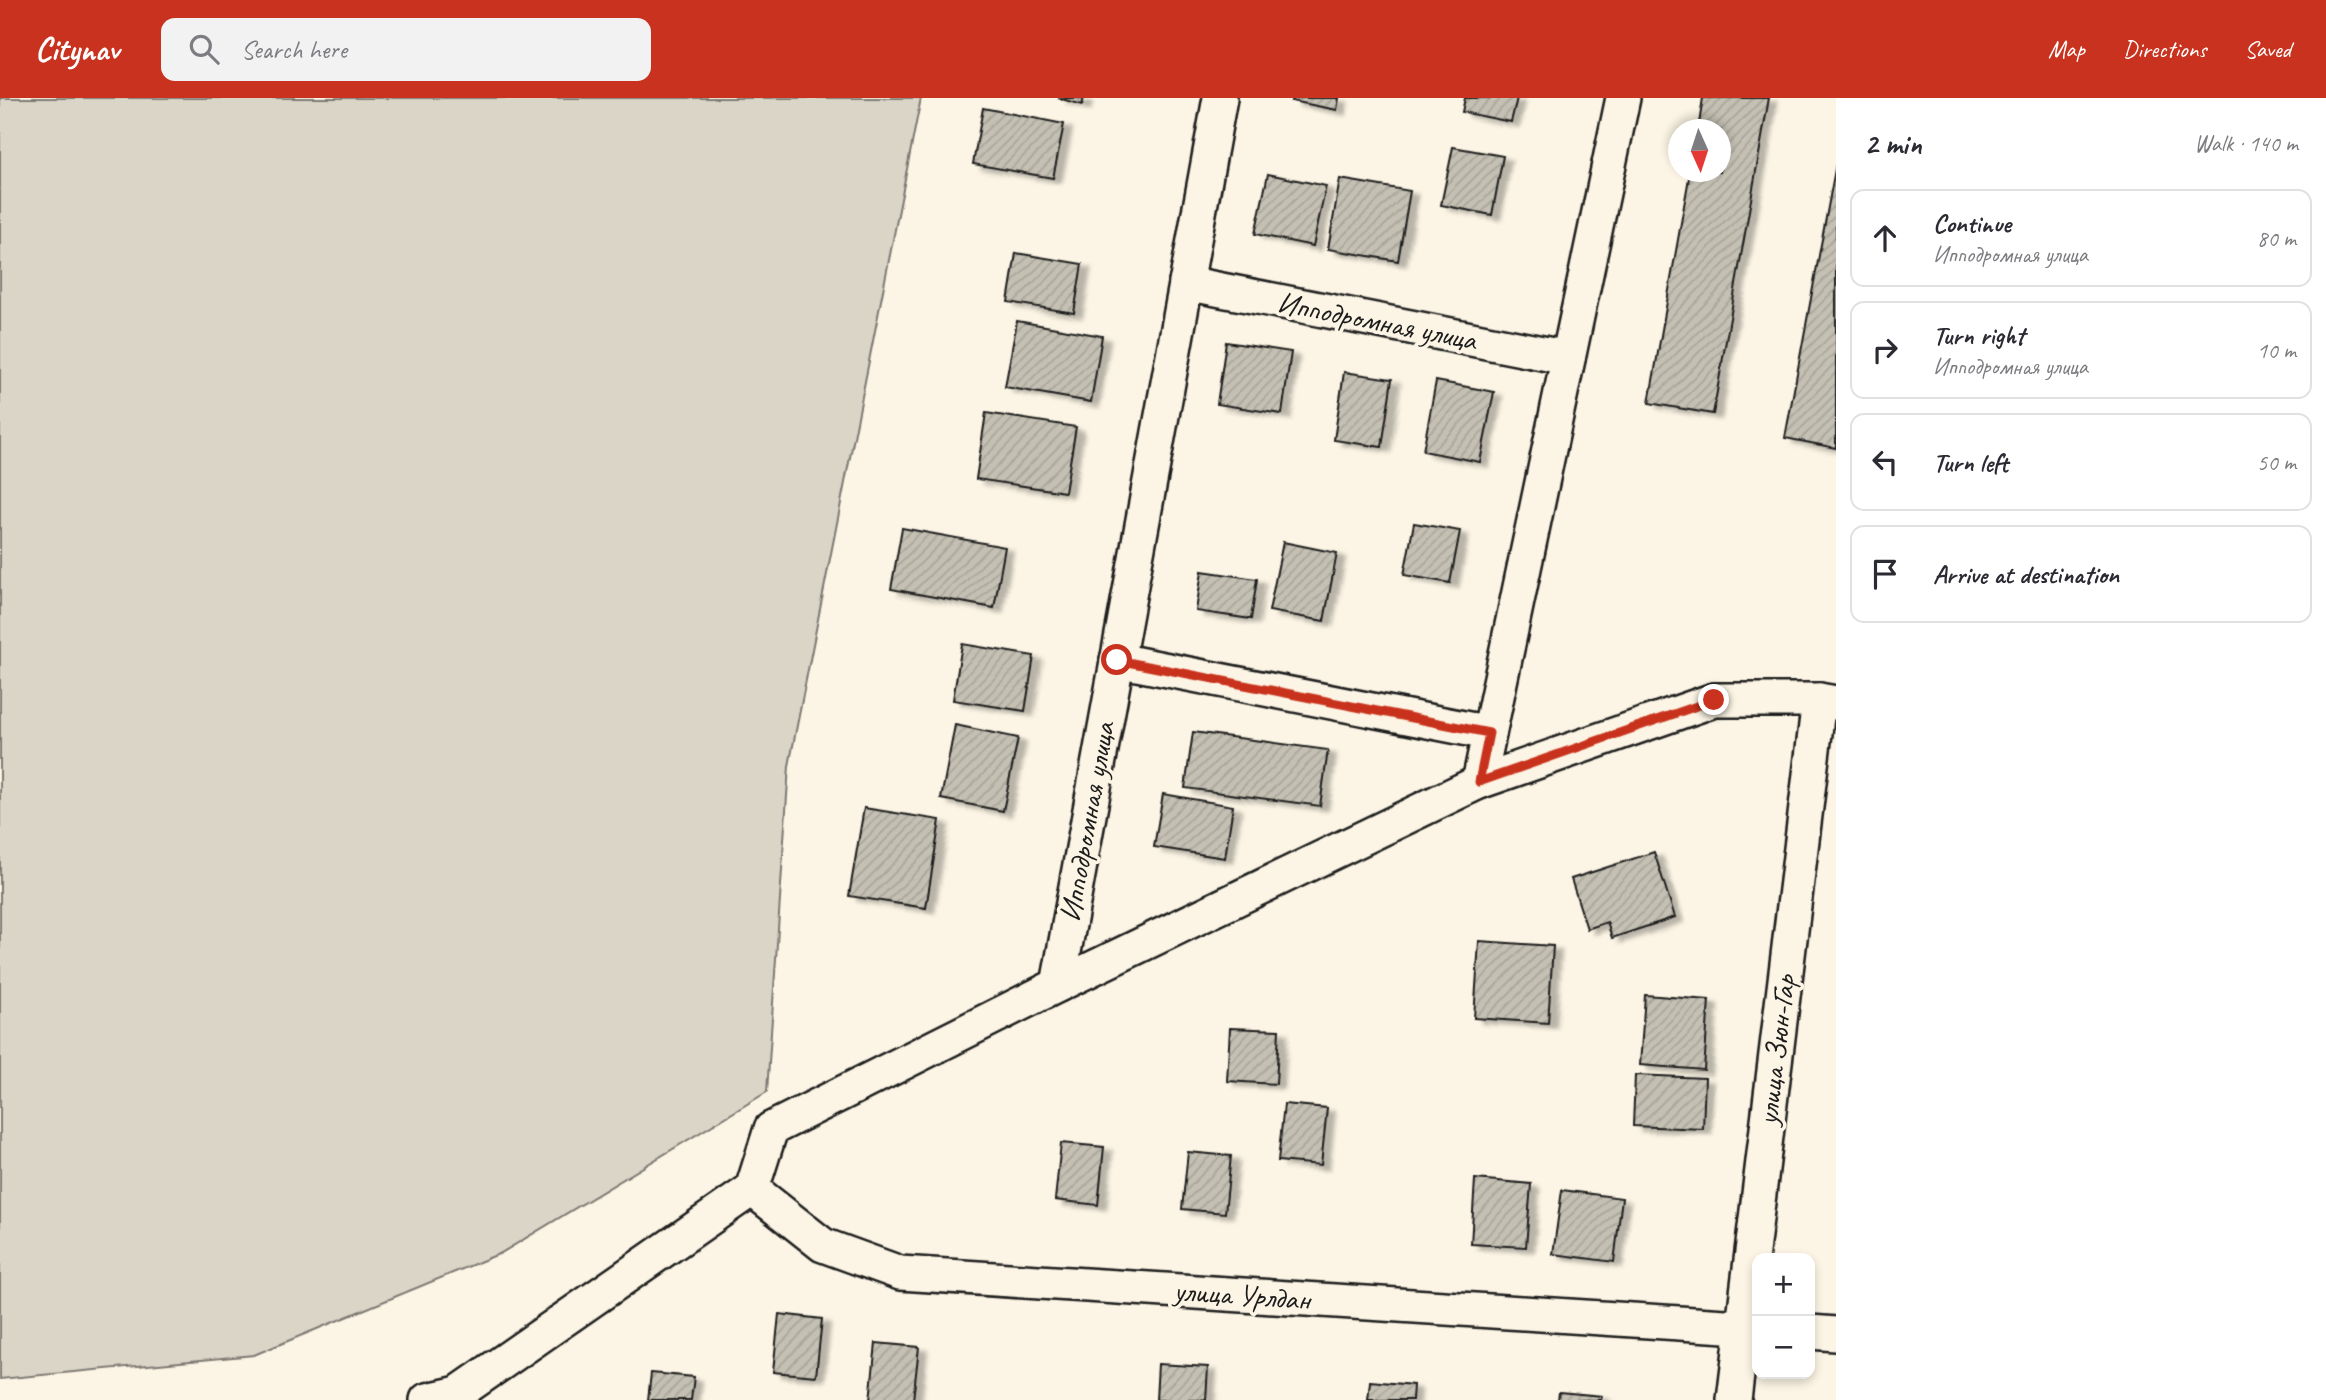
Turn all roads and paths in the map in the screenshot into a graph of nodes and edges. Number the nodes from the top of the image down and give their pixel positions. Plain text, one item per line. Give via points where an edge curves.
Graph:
1 (1220, 98) edge
2 (1623, 98) edge
3 (1186, 284) junction
4 (1568, 358) junction
5 (1117, 660) junction
6 (1827, 701) edge
7 (1489, 733) junction
8 (1479, 782) junction
9 (1058, 985) junction
10 (752, 1189) junction
11 (1749, 1328) edge
12 (1815, 1332) edge
13 (1836, 1334) edge
14 (427, 1400) edge
15 (1734, 1400) edge

1 - 3 street, Ипподромная улица
2 - 4 street
3 - 4 street, Ипподромная улица
3 - 5 street, Ипподромная улица
4 - 7 street
5 - 7 street
5 - 9 street, Ипподромная улица
6 - 8 street via 1714,700
6 - 11 street, улица Зюн-Гар
7 - 8 street
8 - 9 street
9 - 10 street via 771,1129
10 - 11 street, улица Урлдан via 823,1245 900,1273
10 - 14 street via 458,1393
11 - 15 street, улица Зюн-Гар
12 - 13 street

